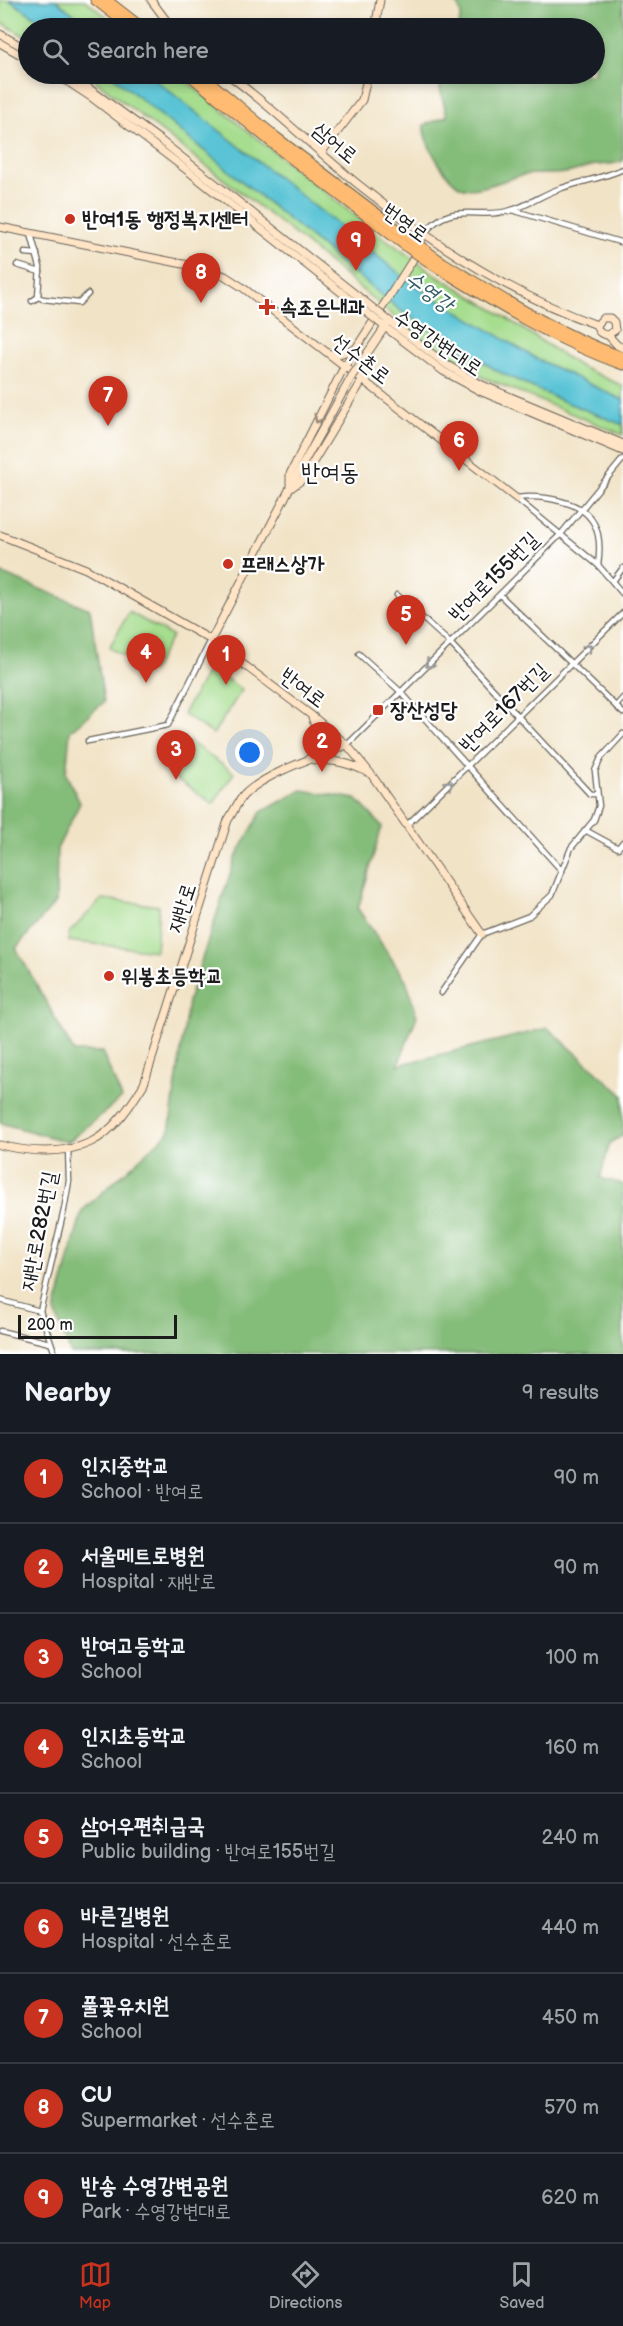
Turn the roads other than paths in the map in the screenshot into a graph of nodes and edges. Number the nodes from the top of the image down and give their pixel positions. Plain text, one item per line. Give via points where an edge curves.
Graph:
1 (95, 0) edge
2 (107, 0) edge
3 (151, 0) edge
4 (380, 0) edge
5 (118, 18) edge
6 (130, 18) edge
7 (164, 18) edge
8 (377, 18) edge
9 (1, 40) edge
10 (18, 46) edge
11 (18, 52) edge
12 (71, 84) edge
13 (83, 84) edge
14 (200, 84) edge
15 (213, 84) edge
16 (239, 84) edge
17 (366, 84) edge
18 (321, 153) junction
19 (623, 169) edge
20 (512, 210) junction
21 (0, 227) edge
22 (31, 234) junction
23 (424, 234) junction
24 (623, 243) edge
25 (410, 244) junction
26 (25, 253) dead end
27 (37, 254) junction
28 (436, 262) junction
29 (17, 265) dead end
30 (40, 272) junction
31 (88, 294) dead end
32 (38, 297) junction
33 (32, 301) dead end
34 (362, 304) junction
35 (387, 324) junction
36 (597, 325) junction
37 (615, 330) junction
38 (396, 331) junction
39 (623, 333) edge
40 (608, 335) junction
41 (623, 348) edge
42 (356, 349) junction
43 (329, 354) junction
44 (623, 357) edge
45 (623, 365) edge
46 (344, 367) junction
47 (362, 381) junction
48 (623, 444) edge
49 (623, 452) edge
50 (623, 459) edge
51 (291, 486) junction
52 (517, 498) junction
53 (583, 509) junction
54 (561, 534) junction
55 (0, 535) edge
56 (598, 565) junction
57 (623, 568) edge
58 (613, 581) junction
59 (623, 594) edge
60 (500, 595) junction
61 (397, 596) dead end
62 (623, 613) edge
63 (211, 640) junction
64 (450, 643) junction
65 (359, 654) dead end
66 (571, 664) junction
67 (401, 692) junction
68 (623, 698) edge
69 (616, 706) junction
70 (623, 713) edge
71 (311, 715) junction
72 (519, 717) junction
73 (623, 734) edge
74 (88, 741) dead end
75 (347, 745) junction
76 (308, 760) junction
77 (467, 767) junction
78 (371, 774) junction
79 (597, 794) junction
80 (407, 825) junction
81 (585, 830) junction
82 (623, 842) edge
83 (562, 871) junction
84 (482, 934) junction
85 (441, 993) dead end
86 (0, 1145) edge
87 (68, 1148) junction
88 (0, 1300) edge
89 (40, 1311) junction
90 (0, 1331) edge
91 (50, 1343) junction
92 (55, 1354) edge

1 - 5 highway
2 - 6 highway
3 - 7 main road
4 - 8 main road
9 - 10 main road
9 - 11 main road
12 - 34 main road, 수영강변대로
13 - 34 main road, 수영강변대로 via 160,140
14 - 25 highway, 번영로 via 289,157
15 - 25 highway, 번영로
16 - 18 main road, 삼어로
17 - 18 main road via 362,100
18 - 23 main road, 삼어로
19 - 20 street via 560,188
20 - 23 street via 492,215 457,212 433,221
20 - 24 street
21 - 22 main road, 선수촌로
22 - 27 street
22 - 43 main road, 선수촌로 via 203,268 225,276
23 - 36 main road, 삼어로 via 500,280
23 - 42 main road via 412,261
25 - 28 highway, 번영로, bridge
26 - 27 street
27 - 30 street
28 - 44 highway, 번영로 via 566,333
28 - 45 highway, 번영로 via 553,336
29 - 30 street
30 - 32 street
31 - 32 street via 79,303
32 - 33 street
34 - 35 main road, 수영강변대로, bridge
35 - 38 main road, 수영강변대로, bridge
35 - 51 main road, bridge via 352,376
36 - 37 main road via 601,319 610,318
36 - 40 main road via 600,333
37 - 39 main road
37 - 40 main road
38 - 48 main road, 수영강변대로 via 482,385
38 - 49 main road, 수영강변대로 via 443,371 480,391
40 - 41 main road
42 - 43 main road
42 - 46 main road
43 - 46 main road, 선수촌로
46 - 47 main road, 선수촌로
46 -> 51 main road via 290,474
47 - 51 main road via 303,479
47 - 52 main road, 선수촌로
50 - 53 street, 반여로155번길
51 - 63 main road
52 - 53 street via 547,498
52 - 54 street, 선수촌로
53 - 54 street, 반여로155번길
53 - 56 street via 600,538
54 - 56 street, 선수촌로
54 - 60 street, 반여로155번길
55 - 63 main road, 반여로 via 86,569
56 - 58 street, 선수촌로
57 - 58 street
58 - 59 street, 선수촌로
60 - 64 street, 반여로155번길
60 - 66 street
61 - 64 street, 반여로155번길
66 -> 62 street, 반여로167번길
63 - 71 main road, 반여로
63 - 74 street via 168,724
64 -> 67 street, 반여로155번길
64 - 72 street
65 - 67 street
66 - 69 street
66 - 72 street, 반여로167번길
67 - 75 street, 반여로155번길
67 - 77 street
68 - 69 street
69 - 70 street
71 - 75 main road, 반여로
71 - 76 main road via 317,729 315,749
72 - 77 street, 반여로167번길
72 - 79 street via 590,794
73 - 79 street via 601,758 595,771
75 - 76 main road, 재반로
75 - 78 main road, 반여로
76 - 78 main road via 335,760
76 - 87 main road, 재반로 via 260,783 243,797 228,820 144,1084 109,1129 91,1142
80 -> 77 street, 반여로167번길
77 - 83 street
78 - 80 main road, 반여로
79 - 81 street via 599,806
80 - 84 main road, 반여로
81 - 82 street via 618,848
81 - 83 street via 571,848
83 - 84 street via 552,895 529,916
84 - 85 street
86 - 87 main road, 재반로 via 51,1151
87 - 89 street, 재반로282번길 via 69,1181
88 - 89 street
89 - 91 street, 재반로282번길
90 - 91 street
91 - 92 street, 재반로282번길

